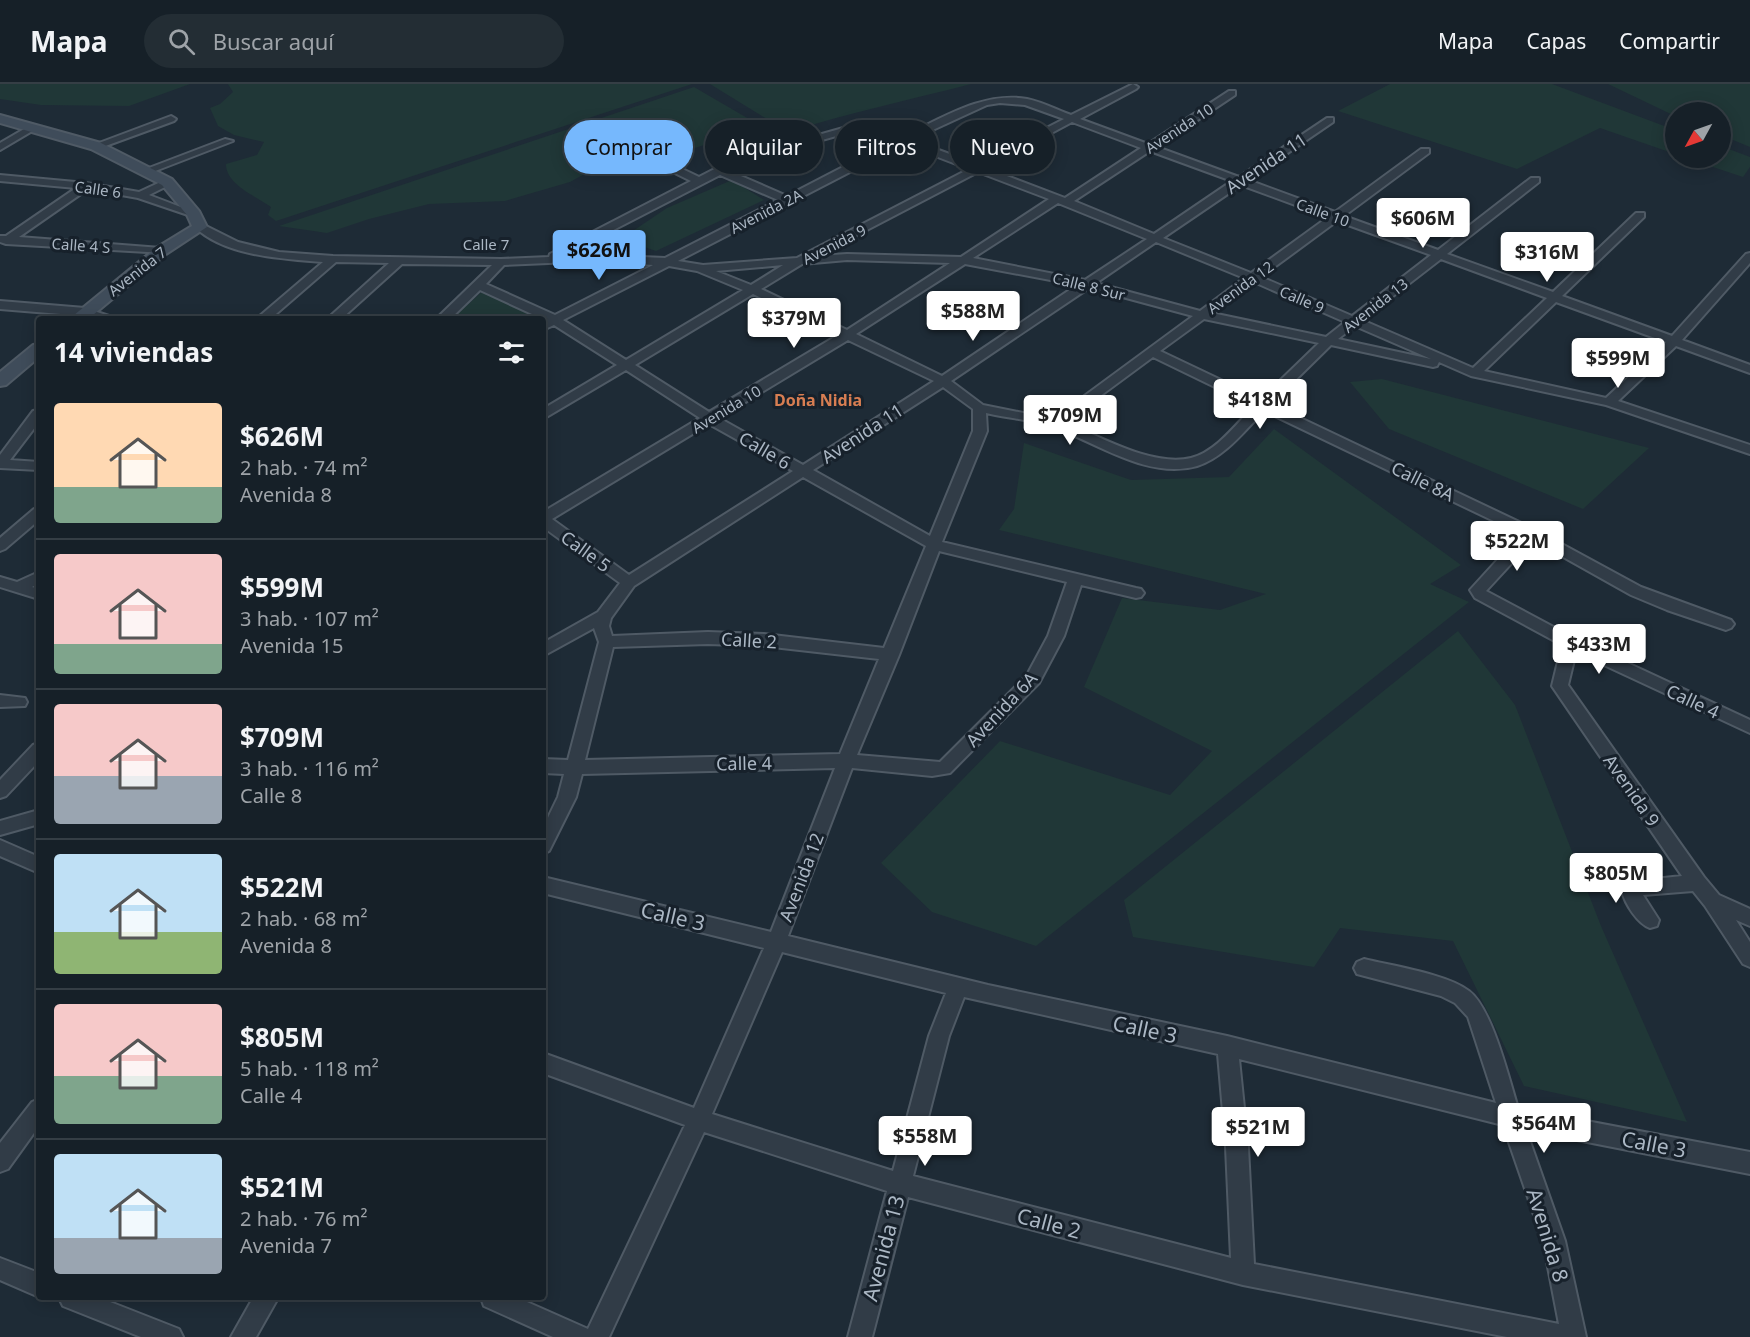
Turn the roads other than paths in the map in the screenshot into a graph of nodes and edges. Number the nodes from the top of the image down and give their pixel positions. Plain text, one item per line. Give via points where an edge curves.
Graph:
1 (1133, 87) dead end
2 (1232, 93) dead end
3 (1032, 104) joint
4 (0, 119) edge
5 (171, 119) dead end
6 (1070, 119) junction
7 (1330, 120) dead end
8 (938, 124) edge
9 (34, 127) junction
10 (1055, 127) edge
11 (228, 141) dead end
12 (96, 146) junction
13 (1149, 146) junction
14 (0, 147) edge
15 (1425, 152) dead end
16 (146, 171) junction
17 (685, 174) edge
18 (714, 174) edge
19 (727, 174) edge
20 (837, 174) edge
21 (968, 174) edge
22 (991, 174) edge
23 (0, 178) edge
24 (1535, 180) dead end
25 (699, 181) junction
26 (1240, 181) junction
27 (168, 182) junction
28 (86, 186) junction
29 (140, 195) junction
30 (787, 200) junction
31 (1061, 201) junction
32 (1640, 215) dead end
33 (1336, 216) junction
34 (197, 221) junction
35 (589, 238) junction
36 (1154, 239) junction
37 (3, 241) edge
38 (161, 251) junction
39 (1440, 254) junction
40 (1750, 256) edge
41 (548, 258) junction
42 (595, 258) junction
43 (401, 259) junction
44 (333, 260) junction
45 (964, 260) junction
46 (501, 262) junction
47 (668, 262) junction
48 (797, 262) junction
49 (700, 268) junction
50 (1253, 278) junction
51 (1087, 284) junction
52 (480, 285) junction
53 (753, 290) junction
54 (1553, 298) junction
55 (0, 305) edge
56 (1202, 315) junction
57 (80, 316) edge
58 (266, 316) edge
59 (337, 316) edge
60 (445, 316) edge
61 (536, 316) edge
62 (1354, 321) junction
63 (549, 323) edge
64 (847, 334) junction
65 (1328, 341) junction
66 (1673, 342) junction
67 (36, 351) edge
68 (1152, 351) junction
69 (627, 367) junction
70 (1750, 369) edge
71 (1473, 372) junction
72 (0, 381) edge
73 (943, 381) junction
74 (1609, 402) junction
75 (1265, 404) junction
76 (979, 408) junction
77 (546, 414) edge
78 (36, 417) edge
79 (711, 419) junction
80 (1055, 423) junction
81 (1750, 450) edge
82 (0, 464) edge
83 (36, 466) edge
84 (802, 471) junction
85 (36, 515) edge
86 (546, 517) edge
87 (546, 521) edge
88 (1531, 533) junction
89 (935, 545) junction
90 (0, 546) edge
91 (36, 578) edge
92 (1076, 578) junction
93 (0, 582) edge
94 (628, 582) junction
95 (19, 587) junction
96 (36, 593) edge
97 (1136, 594) dead end
98 (602, 616) junction
99 (1726, 624) dead end
100 (607, 642) junction
101 (1570, 643) junction
102 (546, 648) edge
103 (891, 655) junction
104 (0, 701) edge
105 (19, 702) dead end
106 (1750, 727) edge
107 (36, 753) edge
108 (846, 761) junction
109 (546, 766) edge
110 (573, 767) junction
111 (944, 768) joint
112 (0, 791) edge
113 (36, 818) edge
114 (0, 828) edge
115 (546, 840) edge
116 (0, 848) edge
117 (36, 864) edge
118 (1696, 883) junction
119 (546, 886) edge
120 (1712, 900) junction
121 (1750, 918) edge
122 (1650, 920) dead end
123 (777, 940) junction
124 (1750, 958) edge
125 (1364, 968) dead end
126 (958, 986) junction
127 (1227, 1046) junction
128 (546, 1064) edge
129 (36, 1113) edge
130 (1512, 1117) junction
131 (699, 1120) junction
132 (0, 1161) edge
133 (1750, 1163) edge
134 (900, 1184) junction
135 (0, 1269) edge
136 (1243, 1273) junction
137 (36, 1284) edge
138 (76, 1300) edge
139 (265, 1300) edge
140 (497, 1300) edge
141 (171, 1337) edge
142 (243, 1337) edge
143 (580, 1337) edge
144 (597, 1337) edge
145 (860, 1337) edge
146 (1567, 1337) edge
147 (1574, 1337) edge

1 - 6 street, Avenida 9
2 - 13 street, Avenida 10
3 - 6 street, Calle 10
3 - 8 street, Avenida 2A via 1015,100 984,103
4 - 9 main road, Calle 7
5 - 12 street
6 - 10 street, Avenida 9
6 - 13 street, Calle 10
7 - 26 street, Avenida 11
9 - 12 main road, Calle 7
9 - 14 street
11 - 16 street
12 - 16 main road, Calle 7
13 - 26 street, Calle 10
13 - 31 street, Avenida 10
15 - 33 street, Avenida 12
16 - 27 main road, Calle 7
17 - 25 street
18 - 25 street
19 - 30 street
20 - 30 street, Avenida 2A
21 - 48 street, Avenida 9
22 - 31 street, Calle 9
23 - 28 street, Calle 6
24 - 39 street, Avenida 13
25 - 35 street
26 - 33 street, Calle 10
26 - 36 street, Avenida 11
27 - 29 street
27 - 34 main road, Calle 7
28 - 29 street, Calle 6
28 - 37 street
29 - 34 street, Calle 6
30 - 47 street, Avenida 2A
31 - 36 street, Calle 9
31 - 45 street, Avenida 10
32 - 54 street
33 - 39 street, Calle 10
33 - 50 street, Avenida 12
34 - 38 main road, Avenida 7
34 - 44 street, Calle 7 via 234,245 279,255
35 - 41 street
35 - 42 street
36 - 50 street, Calle 9
36 - 51 street, Avenida 11
37 - 38 street, Calle 4 S
38 - 57 main road, Avenida 7
39 - 54 street, Calle 10
39 - 62 street, Avenida 13
40 - 66 street
41 - 42 street, Calle 7
41 - 46 street, Calle 7
42 - 47 street, Calle 7
43 - 44 street, Calle 7
43 - 46 street, Calle 7
43 - 59 street
44 - 58 street
45 - 48 street, Calle 8 Sur via 847,257
45 - 51 street, Calle 8 Sur
45 - 64 street, Avenida 10
46 - 52 street
47 - 49 street, Calle 7
47 - 63 street
48 - 49 street, Calle 8 Sur
48 - 53 street, Avenida 9
49 - 53 street, Calle 7
50 - 56 street, Avenida 12
50 - 62 street, Calle 9
51 - 56 street, Calle 8 Sur
51 - 73 street, Avenida 11
52 - 60 street
52 - 61 street, Calle 6
53 - 64 street, Calle 7
53 - 69 street, Avenida 9
54 - 66 street, Calle 10
54 - 71 street
55 - 57 street
56 - 65 street, Calle 8 Sur
56 - 68 street, Avenida 12
62 - 65 street, Avenida 13
62 - 71 street, Calle 9
63 - 69 street, Calle 6
64 - 73 street, Calle 7
64 - 79 street, Avenida 10
65 - 71 street, Calle 8 Sur
65 - 75 street
66 - 70 street, Calle 10
66 - 74 street
67 - 72 main road
68 - 75 street, Calle 8A
68 - 80 street, Avenida 12
69 - 77 street, Avenida 9
69 - 79 street, Calle 6
71 - 74 street, Calle 9
73 - 76 street, Calle 7
73 - 84 street, Avenida 11
74 - 81 street, Calle 9
75 - 80 street via 1219,448 1195,462 1164,464 1144,460
75 - 88 street, Calle 8A
76 - 80 street
76 - 89 street, Avenida 12 via 980,432
78 - 82 street
79 - 84 street, Calle 6
79 - 86 street, Avenida 10
82 - 83 street
84 - 89 street, Calle 6
84 - 94 street, Avenida 11
85 - 90 street
87 - 94 street, Calle 5
88 - 99 street, Calle 8A via 1636,591
88 - 101 street, Calle 4 via 1478,590 1488,600
89 - 92 street, Calle 6
89 - 103 street, Avenida 12
91 - 95 street
92 - 97 street, Calle 6
92 - 111 street, Avenida 6A via 1056,636 1033,679
93 - 95 street
94 - 98 street, Avenida 11
95 - 96 street
98 - 100 street via 601,633
98 - 102 street
100 - 103 street, Calle 2 via 764,640
100 - 110 street
101 - 106 street, Calle 4
101 - 118 street, Avenida 9 via 1560,686
103 - 108 street, Avenida 12
104 - 105 street
107 - 112 street
108 - 110 street, Calle 4
108 - 111 street, Calle 4
108 - 123 street, Avenida 12
109 - 110 street, Calle 4
110 - 115 street via 567,797
113 - 114 street
116 - 117 street
118 - 120 street, Avenida 9
118 - 122 street via 1634,888 1632,896
119 - 123 street, Calle 3
120 - 121 street
120 - 124 street, Avenida 9
123 - 126 street, Calle 3
123 - 131 street, Avenida 12
125 - 130 street, Avenida 8 via 1444,988 1462,997 1476,1012
126 - 127 street, Calle 3
126 - 134 street, Avenida 13 via 939,1036
127 - 130 street, Calle 3
127 - 136 street
128 - 131 street, Calle 2
129 - 132 street
130 - 133 street, Calle 3
130 - 147 street, Avenida 8 via 1554,1241
131 - 134 street, Calle 2
131 - 144 street, Avenida 12
134 - 136 street, Calle 2
134 - 145 street, Avenida 13
135 - 137 street
136 - 146 street, Calle 2
138 - 141 street
139 - 142 street
140 - 143 street

